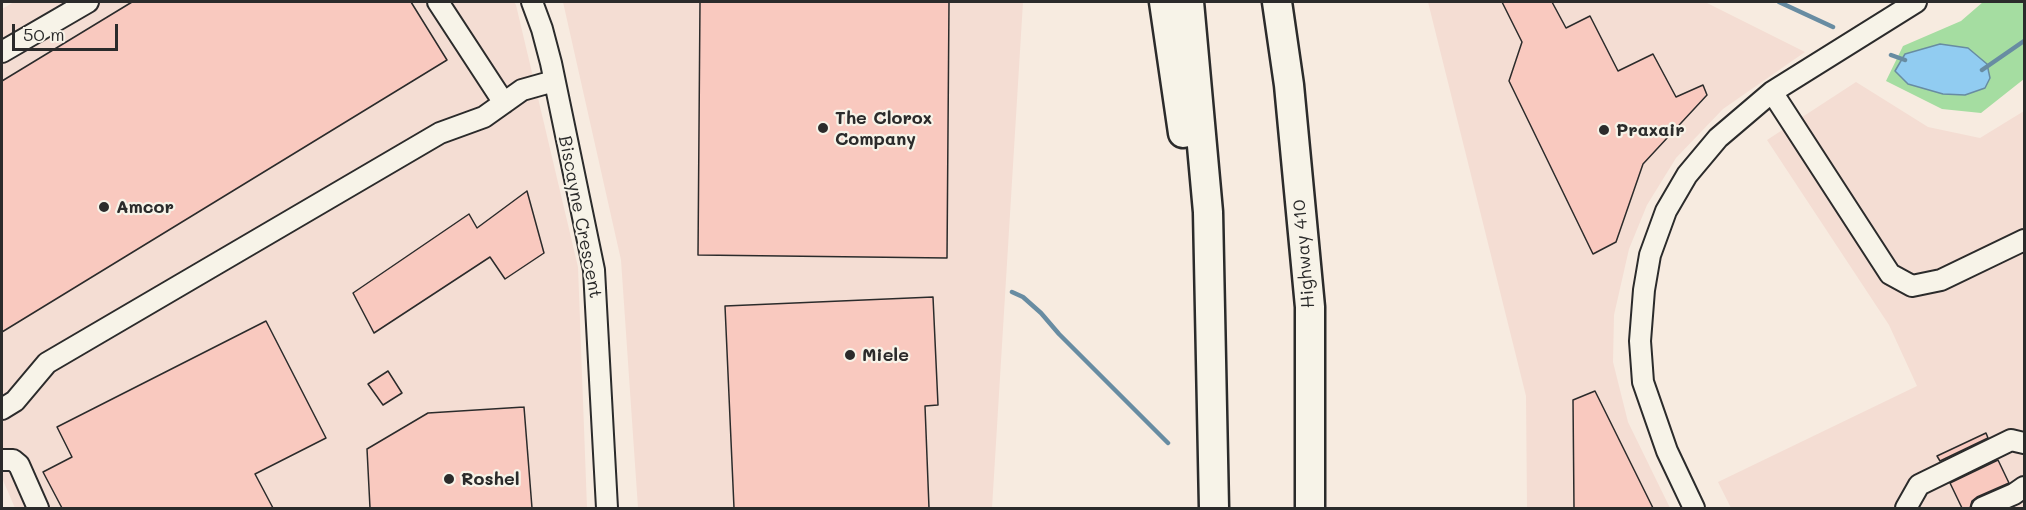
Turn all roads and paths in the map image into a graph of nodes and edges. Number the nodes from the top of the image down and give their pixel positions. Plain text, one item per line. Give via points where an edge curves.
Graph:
1 (88, 2) edge
2 (438, 2) edge
3 (532, 2) edge
4 (1164, 2) edge
5 (1189, 2) edge
6 (1277, 2) edge
7 (1916, 2) edge
8 (2, 52) edge
9 (554, 81) junction
10 (1772, 92) junction
11 (504, 103) junction
12 (1208, 212) junction
13 (2025, 240) edge
14 (2, 409) edge
15 (2025, 443) edge
16 (2, 460) edge
17 (2025, 487) edge
18 (39, 508) edge
19 (607, 508) edge
20 (1214, 508) edge
21 (1310, 508) edge
22 (1694, 508) edge
23 (1906, 508) edge
24 (1982, 508) edge

1 - 8 street
2 - 11 street
3 - 9 street, Biscayne Crescent
4 - 12 highway via 1188,167
5 - 12 highway
6 - 21 highway, Highway 410 via 1289,85 1310,307
7 - 10 street
9 - 11 street via 522,90
9 - 19 street, Biscayne Crescent via 594,270
10 - 13 street via 1890,274 1912,286 1941,280
10 - 22 street via 1718,138 1687,175 1666,211 1650,255 1640,341 1643,382 1667,451
11 - 14 street via 484,117 440,133 47,363 15,401
12 - 20 highway
15 - 23 street via 2011,440 1919,485
16 - 18 street via 13,460 19,465
17 - 24 street

